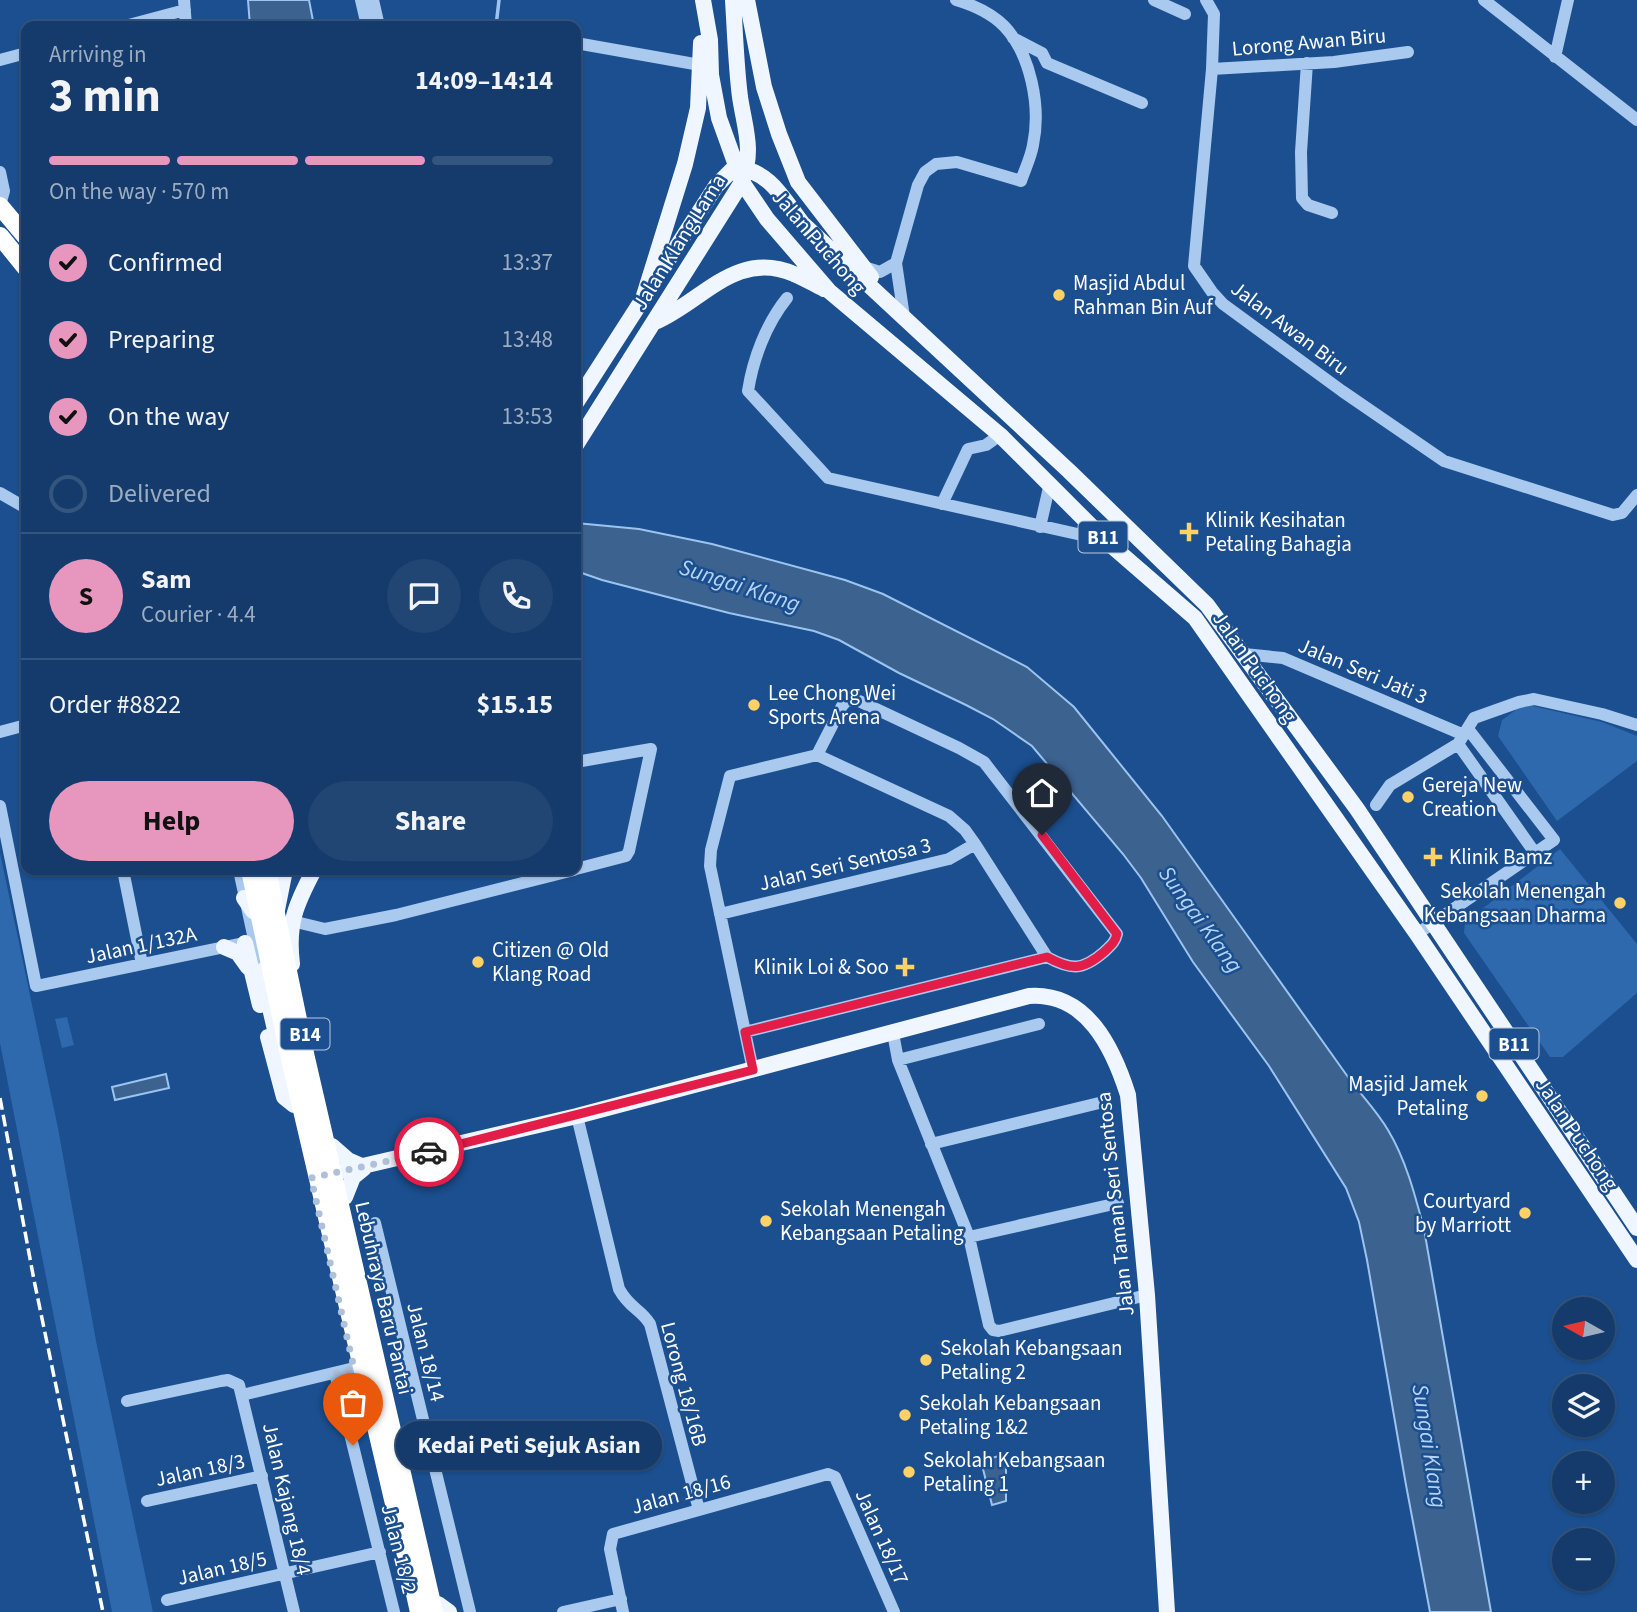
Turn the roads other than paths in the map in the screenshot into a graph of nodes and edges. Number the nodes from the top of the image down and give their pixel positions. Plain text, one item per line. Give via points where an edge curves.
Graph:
1 (361, 0) edge
2 (373, 0) edge
3 (701, 0) edge
4 (733, 0) edge
5 (747, 0) edge
6 (956, 0) edge
7 (1154, 0) edge
8 (1206, 0) edge
9 (1484, 0) edge
10 (1568, 0) edge
11 (184, 5) edge
12 (1185, 13) dead end
13 (139, 21) edge
14 (366, 21) edge
15 (378, 21) edge
16 (1013, 38) junction
17 (581, 49) edge
18 (1408, 52) dead end
19 (21, 54) edge
20 (1556, 57) junction
21 (0, 60) edge
22 (1047, 62) junction
23 (1307, 64) junction
24 (700, 65) junction
25 (1212, 69) junction
26 (1030, 79) junction
27 (1142, 103) dead end
28 (1637, 120) edge
29 (0, 172) edge
30 (741, 172) junction
31 (0, 205) edge
32 (1332, 213) dead end
33 (21, 231) edge
34 (0, 236) edge
35 (21, 262) edge
36 (896, 263) junction
37 (864, 267) junction
38 (829, 291) junction
39 (787, 298) dead end
40 (643, 299) junction
41 (887, 300) junction
42 (904, 317) junction
43 (652, 324) junction
44 (581, 395) edge
45 (1000, 435) junction
46 (581, 436) edge
47 (1050, 484) junction
48 (0, 493) edge
49 (1637, 495) edge
50 (942, 504) junction
51 (21, 505) edge
52 (1040, 527) junction
53 (1105, 540) junction
54 (1244, 654) junction
55 (1637, 725) edge
56 (21, 726) edge
57 (0, 732) edge
58 (1463, 736) junction
59 (817, 755) junction
60 (581, 761) edge
61 (1376, 805) dead end
62 (0, 806) edge
63 (975, 844) junction
64 (1535, 853) junction
65 (581, 867) edge
66 (124, 875) edge
67 (240, 875) edge
68 (251, 875) edge
69 (268, 875) edge
70 (284, 875) edge
71 (302, 875) edge
72 (311, 875) edge
73 (553, 875) edge
74 (244, 898) junction
75 (720, 914) junction
76 (275, 918) junction
77 (292, 921) junction
78 (1433, 924) junction
79 (1417, 934) junction
80 (249, 942) junction
81 (224, 947) junction
82 (1047, 957) junction
83 (142, 964) junction
84 (253, 975) junction
85 (267, 995) junction
86 (1039, 1024) dead end
87 (745, 1032) junction
88 (893, 1033) junction
89 (898, 1060) junction
90 (753, 1070) junction
91 (1099, 1103) dead end
92 (294, 1105) junction
93 (577, 1116) junction
94 (931, 1144) junction
95 (332, 1146) junction
96 (364, 1167) junction
97 (340, 1172) junction
98 (311, 1178) junction
99 (345, 1197) junction
100 (1118, 1203) dead end
101 (375, 1223) dead end
102 (1637, 1228) edge
103 (969, 1237) junction
104 (1621, 1237) junction
105 (1637, 1260) edge
106 (1147, 1295) junction
107 (354, 1368) junction
108 (335, 1373) junction
109 (242, 1395) junction
110 (127, 1401) dead end
111 (262, 1476) junction
112 (835, 1477) joint
113 (147, 1501) dead end
114 (699, 1510) junction
115 (380, 1552) junction
116 (285, 1573) junction
117 (167, 1600) dead end
118 (622, 1606) edge
119 (440, 1610) edge
120 (294, 1612) edge
121 (394, 1612) edge
122 (415, 1612) edge
123 (470, 1612) edge
124 (563, 1612) edge
125 (894, 1612) edge
126 (1167, 1612) edge

1 - 14 street
2 - 15 street
3 - 24 main road
3 - 30 main road, Jalan Klang Lama via 719,118
4 - 30 main road, Jalan Klang Lama via 740,97 748,138
5 - 37 main road via 764,88 798,181
6 - 16 street via 997,20
7 - 12 street
8 - 25 street, Jalan Awan Biru via 1214,15
9 - 20 street
10 - 20 street
11 - 13 street
16 - 22 street via 1042,53
16 - 26 street
17 - 24 street
18 - 23 street, Lorong Awan Biru
19 - 21 street
20 - 28 street
22 - 26 street via 1039,65
22 - 27 street
23 - 25 street, Lorong Awan Biru
23 - 32 street via 1302,198 1308,205
24 - 40 main road via 698,108 685,164
25 - 49 street, Jalan Awan Biru via 1194,266 1223,304 1443,460 1616,516
26 - 36 street via 1036,108 1033,145 1021,181 957,162 936,164 918,186
29 - 31 street via 4,191
30 - 38 main road, Jalan Puchong / B11 via 767,219
30 - 40 main road, Jalan Klang Lama via 716,186
30 - 41 main road, Jalan Puchong / B11 via 765,177 802,223
30 - 43 main road, Jalan Klang Lama
31 - 33 highway
34 - 35 highway
36 - 37 street via 880,272
36 - 42 street
37 - 41 main road
38 - 43 main road via 793,273 745,269
38 - 45 main road, Jalan Puchong / B11
39 - 50 street via 776,312 752,368 748,391 828,478
40 - 44 main road, Jalan Klang Lama
41 - 42 main road, Jalan Puchong / B11
42 - 54 main road, Jalan Puchong / B11 via 1207,605
43 - 46 main road, Jalan Klang Lama
45 - 47 main road, Jalan Puchong / B11
45 - 50 street via 986,445 968,449
47 - 52 street
47 - 53 main road, Jalan Puchong / B11
48 - 51 street
50 - 52 street
52 - 53 street
53 - 79 main road, Jalan Puchong / B11 via 1195,618
54 - 58 street, Jalan Seri Jati 3 via 1283,658
54 - 78 main road, Jalan Puchong / B11 via 1357,809
55 - 58 street via 1534,699 1474,718
56 - 57 street
58 - 61 street via 1390,785
58 - 64 street
58 - 64 street via 1554,840
59 - 63 street via 949,816
59 - 75 street via 730,776 711,850
59 - 82 street via 842,706 852,700 984,762 1117,934 1115,942 1093,961 1078,967
60 - 65 street via 651,749 629,851
62 - 83 street, Jalan 1/132A via 36,986
63 - 75 street, Jalan Seri Sentosa 3 via 949,859
63 - 82 street
64 - 78 street
66 - 83 street
67 - 74 street
68 - 122 highway, Lebuhraya Baru Pantai, bridge via 413,1585
69 - 119 highway, Lebuhraya Baru Pantai, bridge via 306,1058
70 - 76 main road, B14
71 - 76 main road
72 - 77 main road, B14
73 - 77 street via 325,929
74 - 76 main road via 253,911
74 - 80 street
75 - 87 street
76 - 80 main road
76 - 85 main road, B14 via 265,969
77 - 95 main road, B14 via 296,996
78 - 79 street
78 - 102 main road, Jalan Puchong / B11
79 - 104 main road, Jalan Puchong / B11
80 - 81 street, Jalan 1/132A
80 - 84 main road
80 - 85 street
81 - 83 street, Jalan 1/132A
81 - 84 main road via 243,958
82 - 87 street
84 - 92 main road via 277,1073 285,1097
85 - 92 main road, B14
86 - 89 street
87 - 90 street
88 - 89 street
88 - 90 main road, Jalan Taman Seri Sentosa
88 - 106 main road, Jalan Taman Seri Sentosa via 1043,995 1058,998 1092,1023 1119,1067 1128,1096
89 - 94 street
90 - 93 main road, Jalan Taman Seri Sentosa
91 - 94 street
92 - 98 main road, B14
93 - 96 main road, Jalan Taman Seri Sentosa
93 - 114 street, Lorong 18/16B via 619,1289 650,1324
94 - 103 street
95 - 96 main road
95 - 97 main road, B14
96 - 97 main road, Jalan Taman Seri Sentosa
96 - 99 main road via 353,1177
97 - 98 main road, Jalan Taman Seri Sentosa
97 - 99 main road, B14
98 - 107 main road, B14
99 - 119 main road, B14
100 - 103 street
101 - 123 street, Jalan 18/14
102 - 104 street
103 - 106 street via 993,1331
104 - 105 main road, Jalan Puchong / B11
106 - 126 main road, Jalan Taman Seri Sentosa
107 - 108 street
107 - 122 main road, B14
108 - 109 street
108 - 115 street, Jalan 18/2
109 - 110 street via 239,1385 228,1380
109 - 111 street, Jalan Kajang 18/4
111 - 113 street, Jalan 18/3
111 - 116 street, Jalan Kajang 18/4
112 - 114 street, Jalan 18/16 via 828,1474
112 - 125 street, Jalan 18/17
114 - 118 street, Jalan 18/16 via 613,1534 610,1549
115 - 116 street, Jalan 18/5
115 - 121 street, Jalan 18/2
116 - 117 street, Jalan 18/5
116 - 120 street, Jalan Kajang 18/4
118 - 124 street

